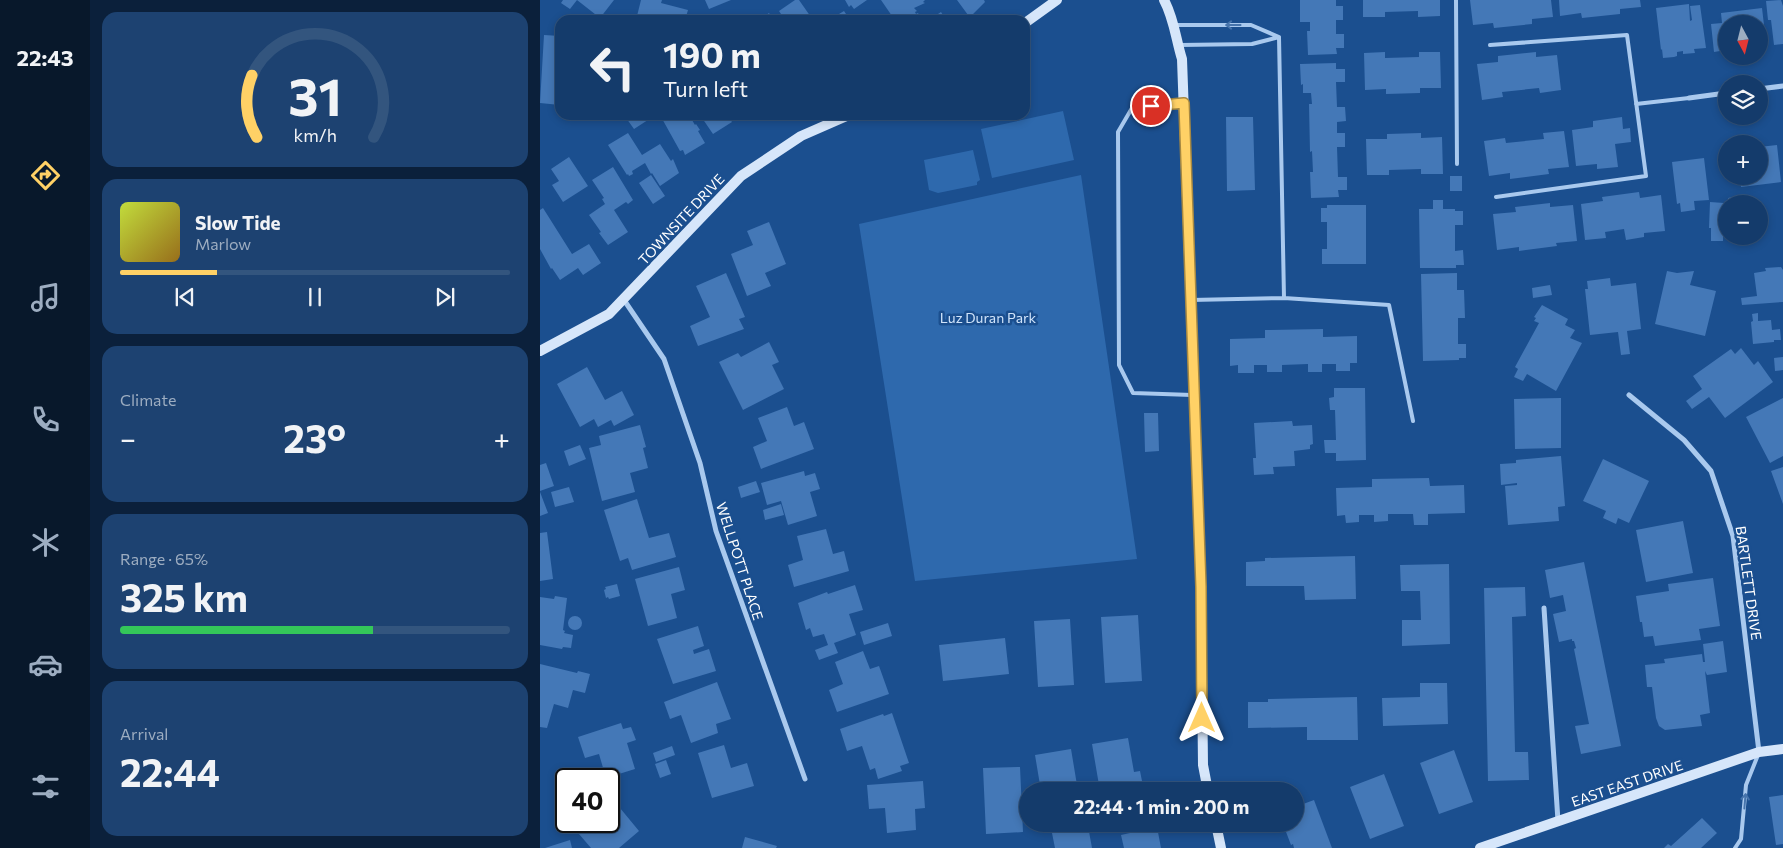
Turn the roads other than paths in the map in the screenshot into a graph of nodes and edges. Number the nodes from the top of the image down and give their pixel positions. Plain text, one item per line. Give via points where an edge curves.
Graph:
1 (1057, 0) edge
2 (1164, 0) edge
3 (1456, 0) edge
4 (1030, 19) edge
5 (1174, 25) junction
6 (1279, 37) junction
7 (1178, 45) junction
8 (1490, 45) dead end
9 (1783, 86) edge
10 (1768, 88) edge
11 (1718, 94) edge
12 (1689, 98) joint
13 (1184, 103) junction
14 (1636, 104) junction
15 (838, 120) edge
16 (1458, 164) dead end
17 (1496, 197) dead end
18 (1284, 298) junction
19 (624, 300) junction
20 (1191, 300) junction
21 (540, 351) edge
22 (1194, 395) junction
23 (1629, 395) dead end
24 (1413, 421) dead end
25 (1544, 608) dead end
26 (1783, 749) edge
27 (1759, 752) junction
28 (805, 779) dead end
29 (1206, 782) edge
30 (1558, 822) junction
31 (1218, 832) edge
32 (1221, 848) edge
33 (1480, 848) edge
34 (1735, 848) edge

1 - 4 street
2 - 5 street
3 - 16 lane
6 -> 5 lane via 1250,25
5 - 7 street
6 - 7 lane via 1252,44
6 - 18 lane
7 - 13 street
8 - 14 lane via 1627,35
9 - 10 street
11 - 12 street
12 - 14 lane
13 - 20 street
13 - 22 lane via 1132,108 1118,132 1119,365 1134,393
14 - 17 lane via 1646,176
15 - 19 street, TOWNSITE DRIVE via 801,136 741,176
18 - 20 lane
18 - 24 lane via 1389,305
19 - 21 street, TOWNSITE DRIVE via 609,314
19 - 28 street, WELLPOTT PLACE via 664,359 700,463 716,531
20 - 22 street
22 - 29 street via 1203,766
23 - 27 street, BARTLETT DRIVE via 1684,440 1711,471 1733,536
25 - 30 street
26 - 27 street, EAST EAST DRIVE
27 - 30 street, EAST EAST DRIVE
34 -> 27 lane via 1742,839 1746,785
30 - 33 street, EAST EAST DRIVE
31 - 32 street

